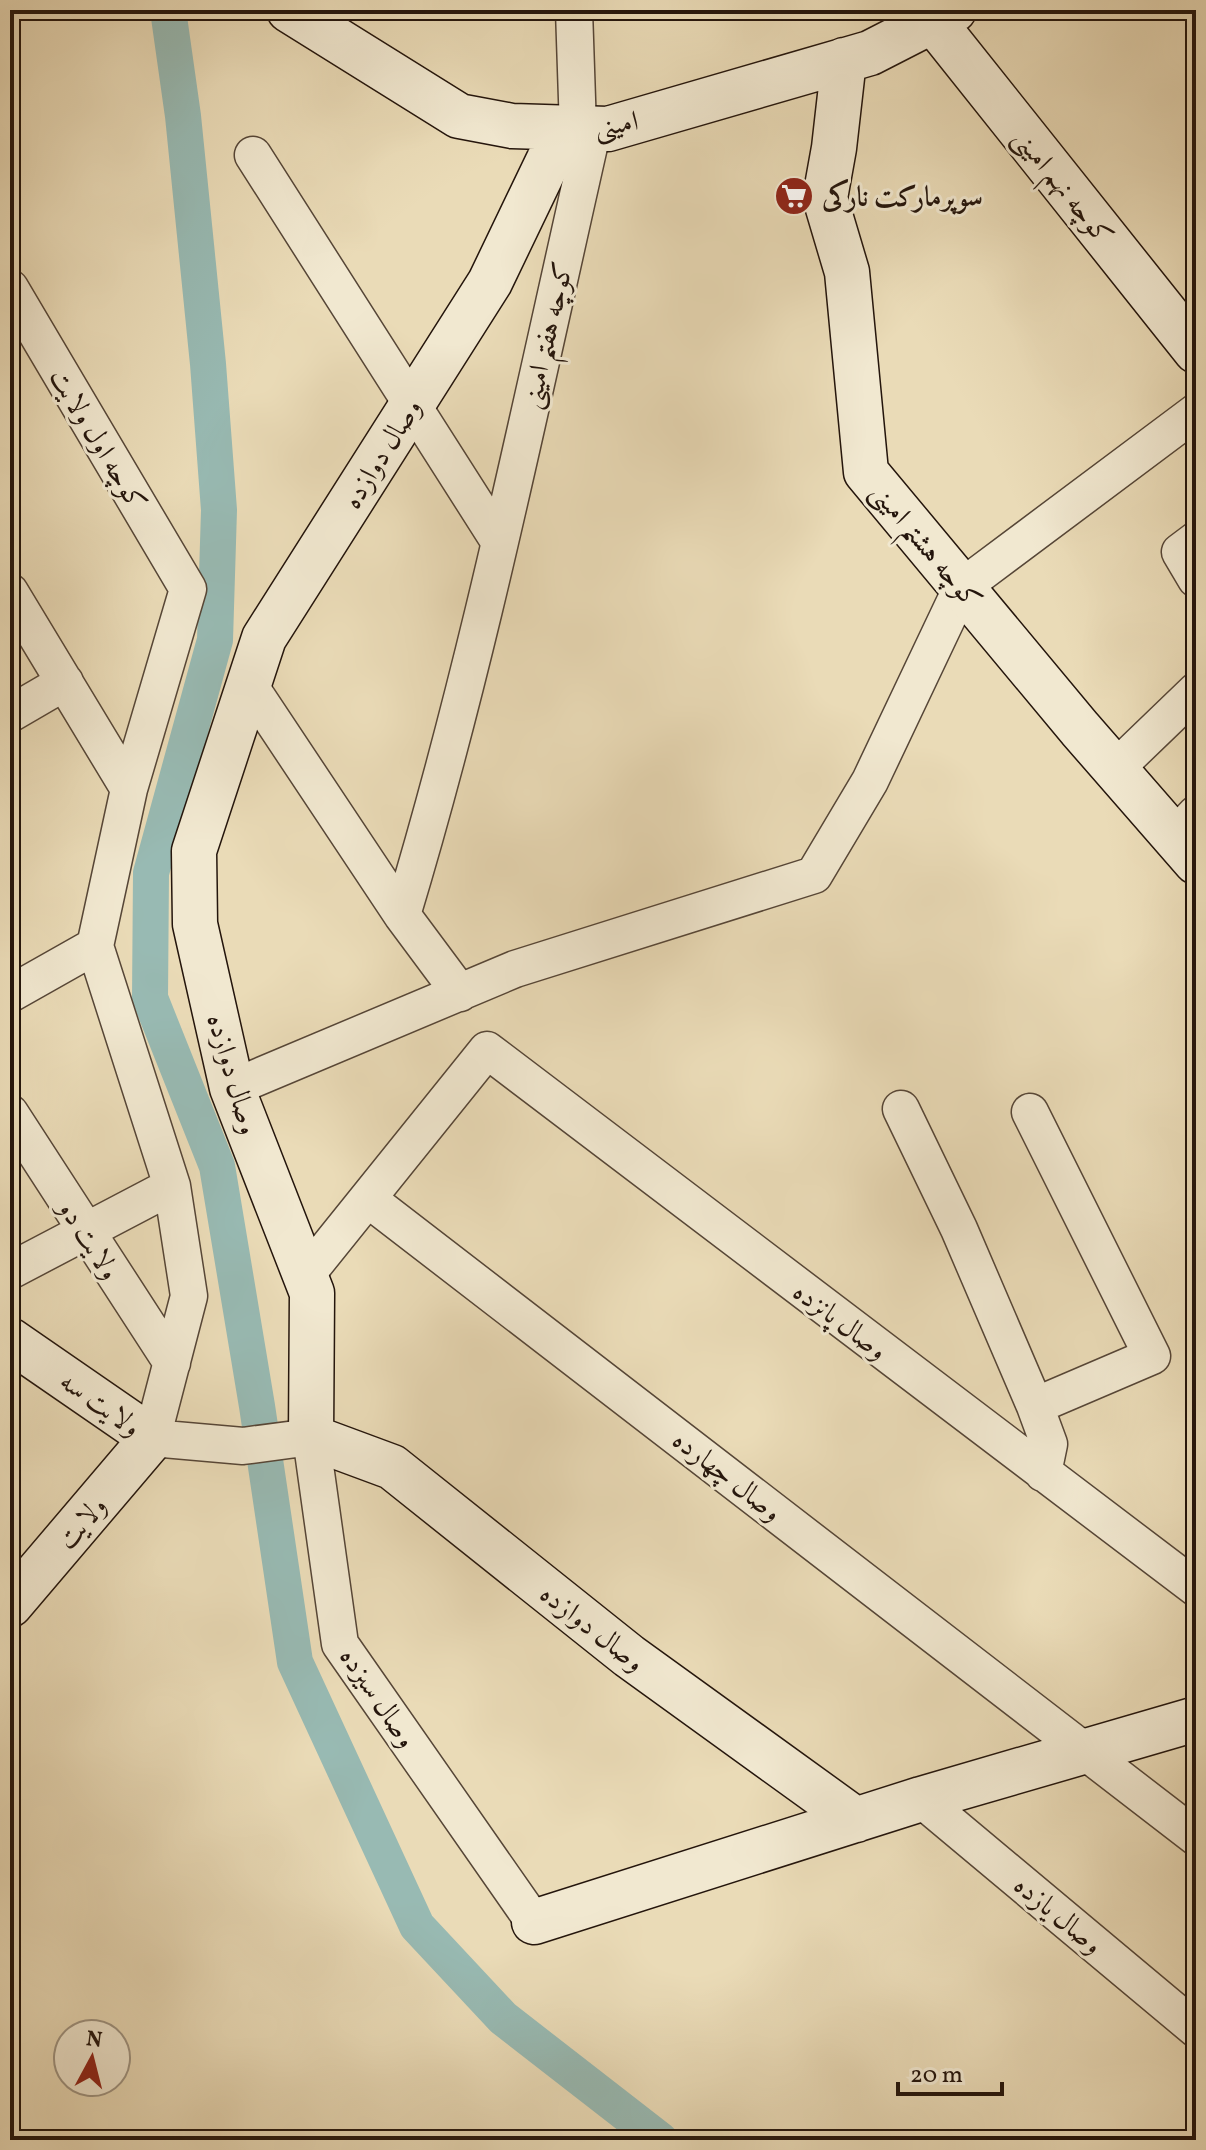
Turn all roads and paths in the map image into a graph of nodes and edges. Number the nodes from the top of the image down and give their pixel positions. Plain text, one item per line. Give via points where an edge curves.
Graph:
1 (289, 10) edge
2 (574, 10) edge
3 (944, 16) edge
4 (844, 60) junction
5 (578, 129) junction
6 (253, 155) dead end
7 (10, 288) edge
8 (22, 338) edge
9 (1196, 351) edge
10 (411, 406) junction
11 (1196, 412) edge
12 (1196, 540) edge
13 (499, 541) junction
14 (1196, 579) edge
15 (962, 587) junction
16 (10, 592) edge
17 (65, 682) junction
18 (249, 685) junction
19 (1196, 691) edge
20 (10, 714) edge
21 (1115, 769) junction
22 (129, 789) junction
23 (1189, 838) edge
24 (402, 915) junction
25 (95, 946) junction
26 (460, 993) junction
27 (10, 994) edge
28 (232, 1088) junction
29 (901, 1109) dead end
30 (1030, 1112) dead end
31 (10, 1113) edge
32 (172, 1186) junction
33 (368, 1199) junction
34 (86, 1233) junction
35 (10, 1271) edge
36 (306, 1275) junction
37 (10, 1340) edge
38 (172, 1363) junction
39 (1035, 1406) junction
40 (152, 1438) junction
41 (301, 1438) junction
42 (1043, 1473) junction
43 (1196, 1588) edge
44 (11, 1601) edge
45 (1196, 1719) edge
46 (1088, 1752) junction
47 (921, 1799) junction
48 (856, 1820) junction
49 (1196, 1837) edge
50 (534, 1922) joint
51 (1196, 2029) edge

1 - 5 street, امینی via 459,116 512,126
2 - 5 street, کوچه هفتم امینی
3 - 4 street, امینی via 870,53
3 - 9 street, کوچه نهم امینی
4 - 5 street, امینی via 608,129
4 - 15 street, کوچه هشتم امینی via 825,198 847,272 866,472
5 - 10 street, وصال دوازده
5 - 13 street, کوچه هفتم امینی
6 - 10 street
7 - 8 street, کوچه اول ولایت
8 - 22 street, کوچه اول ولایت via 188,589
10 - 13 street
10 - 18 street, وصال دوازده via 264,638
11 - 15 street
12 - 14 street via 1180,552
13 - 24 street, کوچه هفتم امینی via 438,794
15 - 21 street, کوچه هشتم امینی
15 - 26 street via 870,781 814,875 515,969
16 - 17 street
17 - 20 street
17 - 22 street
18 - 24 street
18 - 28 street, وصال دوازده via 194,851 195,924
19 - 21 street
21 - 23 street, کوچه هشتم امینی
22 - 25 street
24 - 26 street
25 - 27 street
25 - 32 street
26 - 28 street
28 - 36 street, وصال دوازده
29 - 39 street
30 - 39 street via 1152,1356
31 - 34 street, ولایت دو
32 - 34 street
32 - 38 street via 189,1296
33 - 36 street
33 - 42 street, وصال پانزده via 487,1050
33 - 46 street, وصال چهارده
34 - 35 street
34 - 38 street, ولایت دو
36 - 41 street, وصال دوازده via 312,1293
37 - 40 street, ولایت سه
38 - 40 street
39 - 42 street via 1049,1444
40 - 41 street via 243,1446
40 - 44 street, ولایت
41 - 48 street, وصال دوازده via 392,1467 629,1656
41 - 50 street, وصال سیزده via 340,1644
42 - 43 street, وصال پانزده
45 - 46 street
46 - 47 street
46 - 49 street, وصال چهارده
47 - 48 street
47 - 51 street, وصال یازده
48 - 50 street

